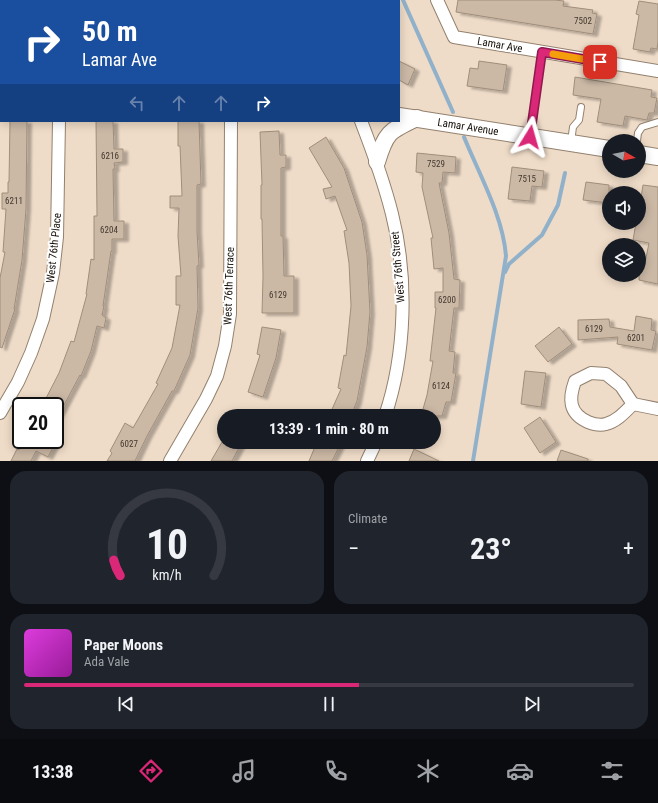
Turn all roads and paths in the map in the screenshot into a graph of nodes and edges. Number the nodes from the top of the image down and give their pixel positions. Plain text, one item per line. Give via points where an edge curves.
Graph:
1 (437, 0) edge
2 (542, 52) junction
3 (658, 71) edge
4 (581, 107) dead end
5 (400, 116) edge
6 (417, 118) junction
7 (59, 122) edge
8 (232, 122) edge
9 (361, 122) edge
10 (658, 122) edge
11 (638, 134) edge
12 (530, 137) junction
13 (571, 143) junction
14 (602, 148) edge
15 (646, 155) edge
16 (658, 157) edge
17 (377, 162) junction
18 (633, 404) junction
19 (387, 409) edge
20 (658, 409) edge
21 (0, 413) edge
22 (373, 449) edge
23 (170, 461) edge
24 (367, 461) edge

1 - 2 street, Lamar Ave via 454,37
2 - 3 street, Lamar Ave
2 - 12 lane
4 - 13 lane via 579,120 573,127
5 - 6 street, Lamar Avenue
6 - 12 street, Lamar Avenue
6 - 17 street via 388,135 382,144
7 - 21 street, West 76th Place via 57,237 53,273 43,319 31,353
8 - 23 street, West 76th Terrace via 230,314 225,346 217,376 206,399
9 - 17 street, West 76th Street
10 - 11 lane via 642,127
12 - 13 street, Lamar Avenue
13 - 14 street, Lamar Avenue
15 - 16 street
17 - 19 street, West 76th Street via 398,242 402,291 401,337
18 - 18 street via 621,386 606,374 591,373 575,380 571,394 572,409 581,419 595,425 606,424 621,416
18 - 20 street
22 - 24 street

